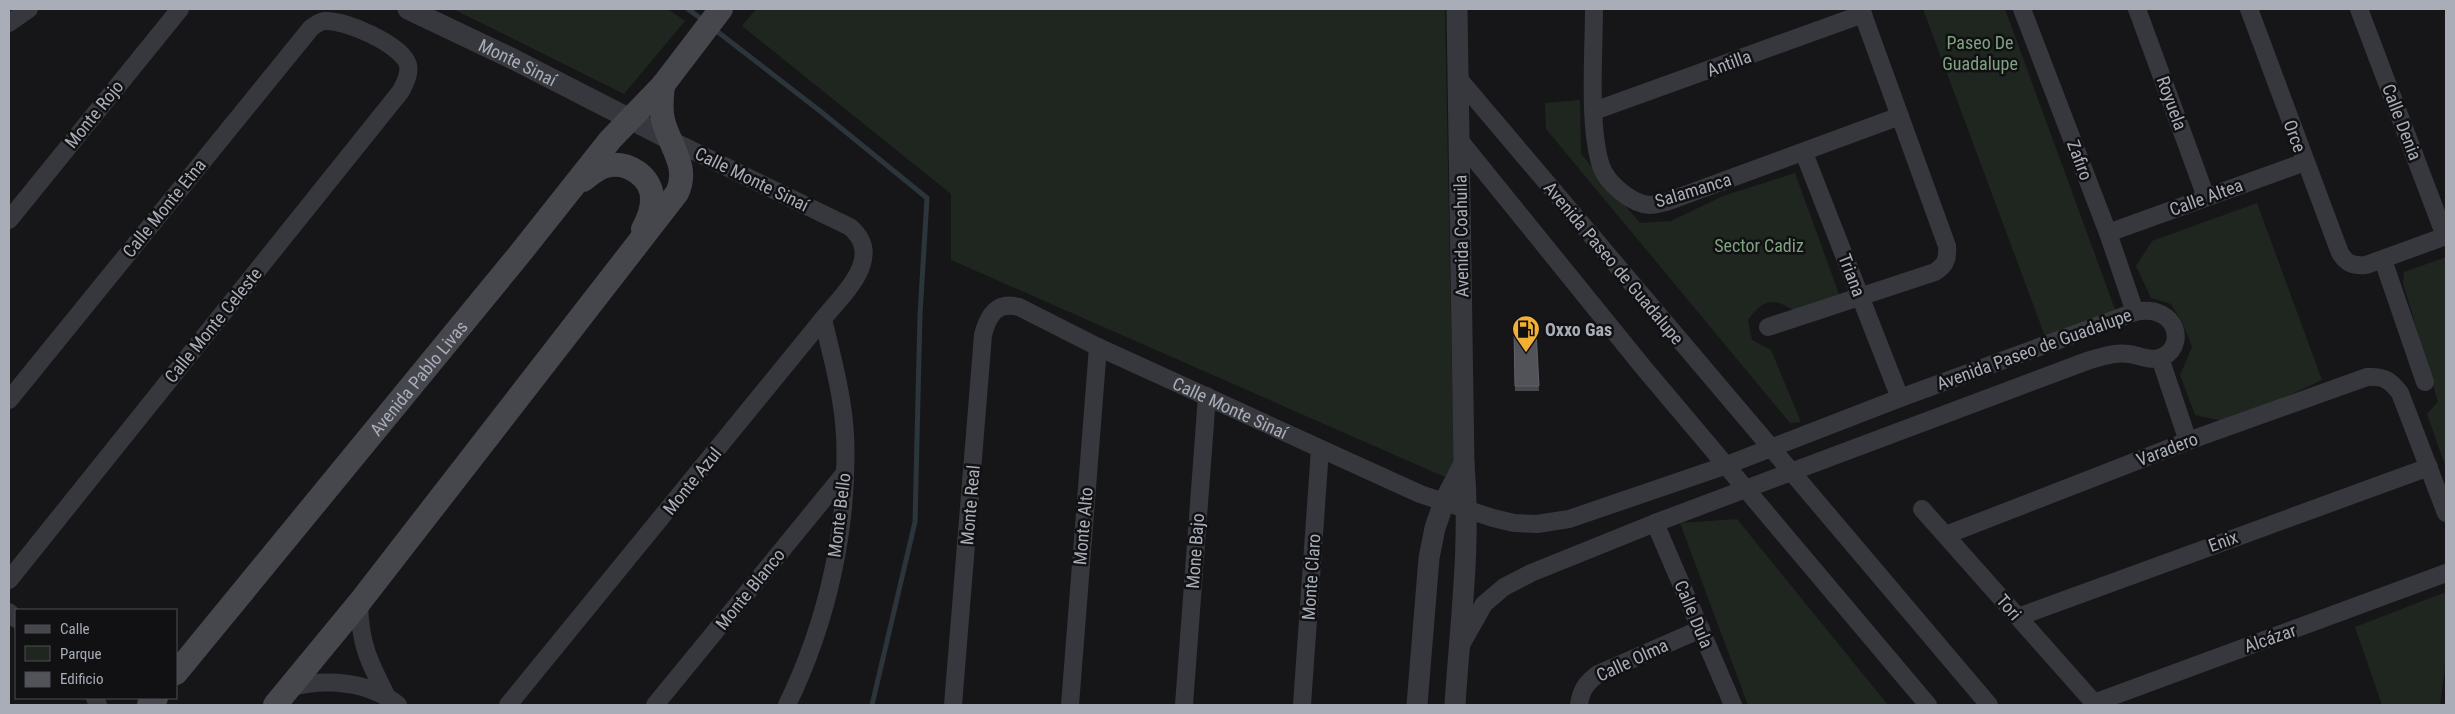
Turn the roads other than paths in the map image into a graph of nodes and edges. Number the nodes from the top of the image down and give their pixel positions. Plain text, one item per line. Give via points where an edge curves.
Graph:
1 (29, 9) edge
2 (180, 9) edge
3 (408, 9) edge
4 (721, 9) edge
5 (1457, 9) edge
6 (1594, 9) edge
7 (2022, 9) edge
8 (2137, 9) edge
9 (2249, 9) edge
10 (2359, 9) edge
11 (1862, 11) edge
12 (9, 23) edge
13 (408, 66) joint
14 (668, 78) junction
15 (1458, 78) junction
16 (1594, 111) junction
17 (1900, 116) junction
18 (629, 118) junction
19 (671, 140) junction
20 (1460, 141) junction
21 (1804, 153) junction
22 (2305, 162) junction
23 (570, 190) junction
24 (2206, 197) junction
25 (9, 220) edge
26 (2108, 233) junction
27 (2445, 236) edge
28 (635, 246) junction
29 (865, 250) joint
30 (2383, 260) junction
31 (1861, 297) junction
32 (996, 308) joint
33 (2134, 312) junction
34 (824, 319) junction
35 (1768, 327) dead end
36 (1098, 347) junction
37 (2160, 358) junction
38 (2424, 382) dead end
39 (1207, 396) junction
40 (1900, 398) junction
41 (9, 400) edge
42 (2188, 441) junction
43 (1769, 448) junction
44 (1320, 449) junction
45 (1464, 464) junction
46 (1728, 465) junction
47 (2430, 467) junction
48 (1791, 472) junction
49 (845, 473) junction
50 (1747, 488) junction
51 (1444, 502) junction
52 (1468, 509) junction
53 (1922, 509) dead end
54 (2446, 513) edge
55 (1655, 524) junction
56 (1946, 535) junction
57 (2446, 573) edge
58 (9, 580) edge
59 (358, 604) junction
60 (2018, 617) junction
61 (1701, 629) junction
62 (1459, 650) junction
63 (178, 671) edge
64 (282, 696) edge
65 (392, 700) edge
66 (2095, 704) edge
67 (508, 705) edge
68 (655, 705) edge
69 (787, 705) edge
70 (953, 705) edge
71 (1070, 705) edge
72 (1184, 705) edge
73 (1302, 705) edge
74 (1417, 705) edge
75 (1455, 705) edge
76 (1578, 705) edge
77 (1733, 705) edge
78 (1928, 705) edge
79 (1989, 705) edge

1 - 12 street
2 - 25 street, Monte Rojo
3 - 18 street, Monte Sinaí
4 - 14 main road, Avenida Pablo Livas
5 - 15 street, Avenida Coahuila
6 - 16 street, Salamanca
7 - 26 street, Zafiro
8 - 24 street, Royuela
9 - 22 street, Orce
10 - 27 street, Calle Denia
11 - 16 street, Antilla
11 - 17 street
13 - 41 street, Calle Monte Etna via 405,58 388,44 349,25 323,21 317,24 303,37
13 - 58 street, Calle Monte Celeste via 408,76 401,91
14 - 18 main road, Avenida Pablo Livas
14 - 19 main road via 662,118
15 - 20 street, Avenida Coahuila
15 - 43 street, Avenida Paseo de Guadalupe
16 - 21 street, Salamanca via 1596,144 1602,168 1614,185 1631,198 1649,205 1666,202
17 - 21 street, Salamanca
17 - 31 street via 1947,246 1948,257 1935,272
18 - 19 street, Calle Monte Sinaí
18 - 23 main road, Avenida Pablo Livas
19 - 28 main road via 682,170 681,184
19 - 29 street, Calle Monte Sinaí via 839,221 857,234
20 - 45 street, Avenida Coahuila
20 - 46 street via 1637,360
21 - 31 street, Triana
22 - 24 street, Calle Altea
22 - 30 street, Orce via 2346,262 2354,266
23 - 28 main road via 607,166 622,165 638,172 650,188 652,198 648,220
23 - 63 main road, Avenida Pablo Livas
24 - 26 street, Calle Altea
26 - 33 street, Zafiro
27 - 30 street
28 - 59 main road
29 - 34 street, Monte Azul via 856,277
30 - 38 street
31 - 35 street
31 - 40 street, Triana
32 - 36 street, Calle Monte Sinaí via 1005,304 1019,307
32 - 70 street, Monte Real via 983,335
33 - 37 street, Avenida Paseo de Guadalupe via 2160,313 2170,321 2175,331 2175,342
33 - 40 street, Avenida Paseo de Guadalupe
34 - 49 street, Monte Bello via 841,404
34 - 67 street, Monte Azul
36 - 39 street, Calle Monte Sinaí
36 - 71 street, Monte Alto
37 - 42 street
37 - 48 street, Avenida Paseo de Guadalupe via 2114,353 2087,361
39 - 44 street, Calle Monte Sinaí
39 - 72 street, Mone Bajo
40 - 43 street, Avenida Paseo de Guadalupe
42 - 47 street, Varadero via 2367,377 2381,376 2391,381 2400,393
42 - 56 street, Varadero
43 - 46 street, Avenida Paseo de Guadalupe
43 - 48 street, Avenida Paseo de Guadalupe
44 - 51 street, Calle Monte Sinaí
44 - 73 street, Monte Claro
45 - 51 street, Avenida Coahuila
45 - 52 street, Avenida Coahuila
46 - 50 street
46 - 52 street, Avenida Paseo de Guadalupe via 1569,519 1537,524 1514,523
47 - 54 street
47 - 60 street, Enix
48 - 50 street, Avenida Paseo de Guadalupe
48 - 79 street, Avenida Paseo de Guadalupe
49 - 68 street, Monte Blanco
49 - 69 street, Monte Bello via 837,548 828,591 817,632
50 - 55 street, Avenida Paseo de Guadalupe
50 - 78 street
51 - 52 street, Calle Monte Sinaí
51 - 74 street, Avenida Coahuila via 1429,558
52 - 62 street, Avenida Coahuila
53 - 56 street, Tori
55 - 61 street, Calle Dula
55 - 62 street, Avenida Paseo de Guadalupe via 1531,573 1504,587 1484,604
56 - 60 street, Tori
57 - 66 street, Alcázar
59 - 64 main road
59 - 65 street via 359,631 364,648
60 - 66 street, Tori
61 - 76 street, Calle Olma via 1598,674 1587,682
61 - 77 street, Calle Dula
62 - 75 street, Avenida Coahuila
64 - 65 street via 311,682 323,681 351,685

